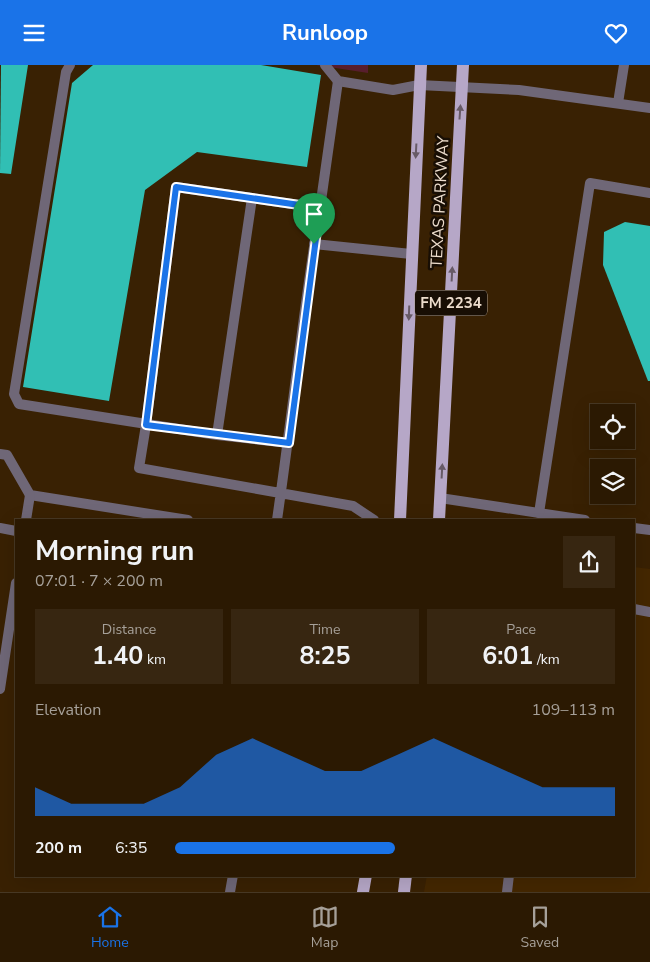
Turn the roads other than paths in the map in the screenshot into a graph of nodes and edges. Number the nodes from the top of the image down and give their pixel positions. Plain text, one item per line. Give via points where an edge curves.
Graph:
1 (70, 65) edge
2 (325, 65) edge
3 (421, 65) edge
4 (463, 65) edge
5 (624, 65) edge
6 (338, 81) junction
7 (419, 85) junction
8 (462, 86) junction
9 (618, 103) junction
10 (650, 108) edge
11 (650, 193) edge
12 (252, 198) junction
13 (320, 208) junction
14 (314, 244) junction
15 (411, 254) junction
16 (146, 425) junction
17 (217, 435) junction
18 (289, 443) junction
19 (0, 454) edge
20 (281, 492) junction
21 (30, 495) junction
22 (440, 498) junction
23 (539, 513) junction
24 (26, 519) edge
25 (182, 519) edge
26 (277, 519) edge
27 (372, 519) edge
28 (400, 519) edge
29 (439, 519) edge
30 (578, 519) edge
31 (0, 528) edge
32 (635, 528) edge
33 (650, 530) edge
34 (15, 531) edge
35 (15, 590) edge
36 (635, 609) edge
37 (650, 612) edge
38 (0, 689) edge
39 (233, 877) edge
40 (366, 877) edge
41 (406, 877) edge
42 (509, 877) edge
43 (230, 892) edge
44 (364, 892) edge
45 (404, 892) edge
46 (506, 892) edge

1 - 16 street via 66,72 14,394 19,404
2 - 6 street
3 - 7 main road, TEXAS PARKWAY / FM 2234
4 - 8 main road, TEXAS PARKWAY / FM 2234
5 - 9 street
6 - 7 street via 393,90
6 - 13 street
7 - 8 street
7 -> 15 main road, TEXAS PARKWAY / FM 2234
8 - 9 street
22 -> 8 main road, TEXAS PARKWAY / FM 2234
9 - 10 street
11 - 23 street via 590,183
12 - 13 street
12 - 16 street via 176,187
12 - 17 street
13 - 14 street
14 - 15 street
14 - 18 street
15 -> 28 main road, TEXAS PARKWAY / FM 2234
16 - 17 street
16 - 20 street via 139,468
17 - 18 street
18 - 20 street
19 - 21 street via 7,455
20 - 26 street
20 - 27 street via 353,506
21 - 24 street
21 - 25 street
22 - 23 street
22 - 29 main road, TEXAS PARKWAY / FM 2234
23 - 30 street
31 - 34 street
32 - 33 street
35 - 38 street
36 - 37 street
39 - 43 street
40 - 44 main road
41 - 45 main road
42 - 46 street

